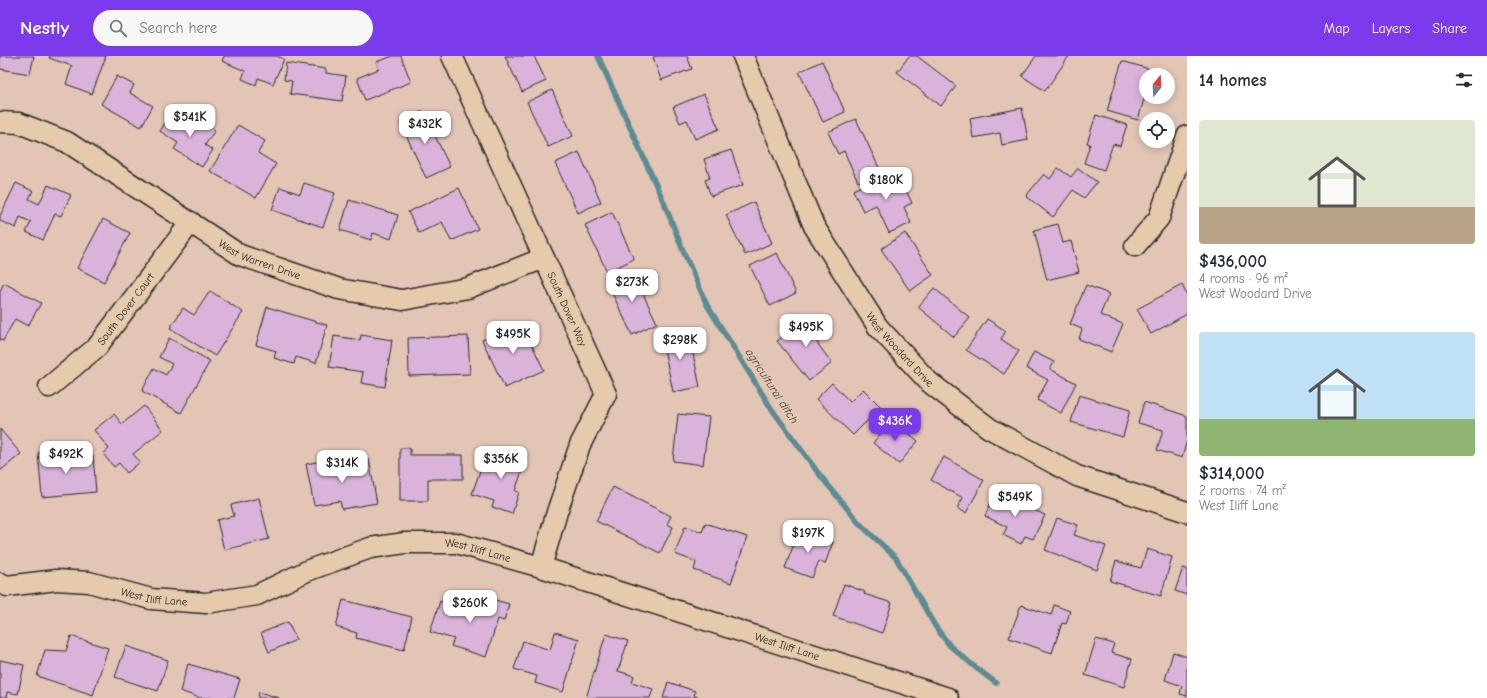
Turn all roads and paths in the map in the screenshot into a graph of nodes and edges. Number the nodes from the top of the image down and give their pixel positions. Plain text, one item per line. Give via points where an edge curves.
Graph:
1 (452, 56) edge
2 (743, 56) edge
3 (0, 122) edge
4 (1187, 136) edge
5 (191, 222) junction
6 (1135, 246) dead end
7 (544, 258) junction
8 (50, 387) dead end
9 (1187, 512) edge
10 (541, 567) junction
11 (0, 583) edge
12 (948, 698) edge

1 - 7 street, South Dover Way
2 - 9 street, West Woodard Drive via 814,226 878,326 929,382 989,428 1077,476
3 - 5 street, West Warren Drive via 18,123 67,142
4 - 6 street via 1159,218
5 - 7 street, West Warren Drive via 240,255 339,289 402,300 468,288
5 - 8 street, South Dover Court via 98,347
7 - 10 street, South Dover Way via 606,394 580,445
10 - 11 street, West Iliff Lane via 456,543 405,543 370,548 309,570 257,595 206,603 151,599 89,582 56,580 7,586
10 - 12 street, West Iliff Lane

